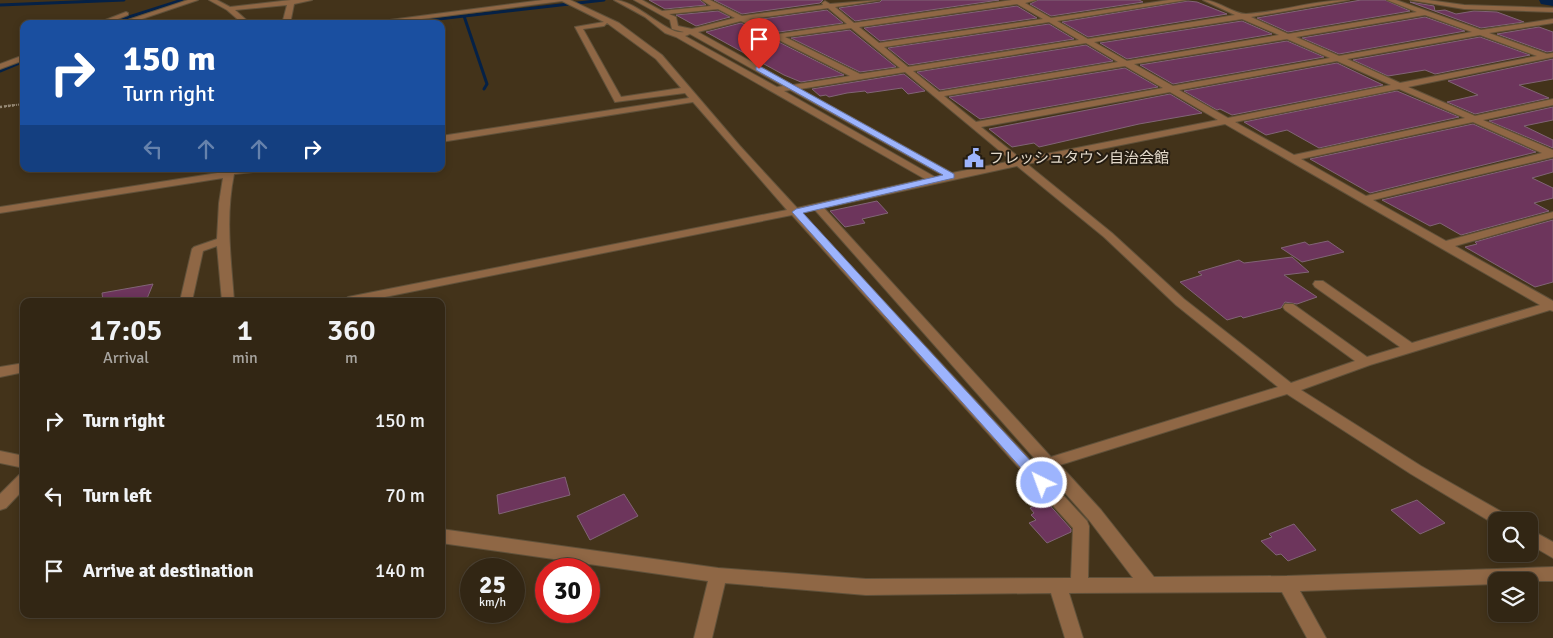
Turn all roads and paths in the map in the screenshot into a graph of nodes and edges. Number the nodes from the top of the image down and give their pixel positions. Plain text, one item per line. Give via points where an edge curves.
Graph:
1 (172, 0) edge
2 (195, 0) edge
3 (212, 0) edge
4 (309, 0) edge
5 (559, 0) edge
6 (639, 0) edge
7 (706, 0) edge
8 (877, 0) edge
9 (1033, 0) edge
10 (1183, 0) edge
11 (1206, 0) edge
12 (1346, 0) edge
13 (1390, 0) edge
14 (1412, 0) edge
15 (1452, 0) edge
16 (620, 1) edge
17 (1017, 1) edge
18 (291, 2) junction
19 (825, 3) edge
20 (719, 7) junction
21 (1553, 8) edge
22 (230, 9) junction
23 (660, 12) junction
24 (1425, 13) junction
25 (1242, 16) junction
26 (742, 18) junction
27 (673, 19) junction
28 (110, 20) edge
29 (132, 20) edge
30 (243, 20) edge
31 (287, 20) edge
32 (395, 20) edge
33 (1050, 20) junction
34 (1553, 21) edge
35 (655, 23) junction
36 (604, 24) junction
37 (852, 25) junction
38 (690, 31) junction
39 (1480, 33) junction
40 (678, 35) junction
41 (779, 36) junction
42 (1288, 36) junction
43 (1086, 40) junction
44 (877, 46) junction
45 (1551, 57) edge
46 (20, 59) edge
47 (1338, 59) junction
48 (1127, 63) junction
49 (20, 66) edge
50 (0, 67) edge
51 (906, 69) junction
52 (0, 74) edge
53 (860, 77) junction
54 (1400, 86) junction
55 (793, 88) junction
56 (1172, 89) junction
57 (683, 90) junction
58 (776, 90) junction
59 (938, 95) junction
60 (696, 100) junction
61 (1553, 102) edge
62 (20, 104) edge
63 (0, 107) edge
64 (1474, 119) junction
65 (1229, 120) junction
66 (975, 125) junction
67 (445, 138) edge
68 (1553, 154) edge
69 (1294, 158) junction
70 (1021, 162) junction
71 (229, 172) edge
72 (951, 176) junction
73 (934, 180) junction
74 (1365, 199) junction
75 (817, 206) junction
76 (0, 210) edge
77 (796, 212) junction
78 (1553, 215) edge
79 (221, 242) junction
80 (1446, 245) junction
81 (1319, 284) dead end
82 (187, 298) edge
83 (228, 298) edge
84 (363, 298) edge
85 (1552, 306) edge
86 (1289, 307) dead end
87 (1410, 348) junction
88 (1365, 362) junction
89 (20, 368) edge
90 (0, 372) edge
91 (1289, 389) junction
92 (0, 456) edge
93 (20, 461) edge
94 (1049, 463) junction
95 (20, 482) edge
96 (0, 504) edge
97 (1488, 512) edge
98 (445, 537) edge
99 (1538, 542) edge
100 (1553, 551) edge
101 (1553, 574) edge
102 (718, 575) junction
103 (1287, 584) junction
104 (1079, 586) junction
105 (1150, 586) junction
106 (1058, 587) junction
107 (703, 638) edge
108 (1074, 638) edge
109 (1317, 638) edge

1 - 28 street
2 - 29 street
3 - 22 street
4 - 18 street
5 - 32 street
5 - 36 street
5 - 57 street via 616,24 659,57
6 - 16 street
6 - 23 street
7 - 20 street
8 - 19 street
9 - 17 street
10 - 33 street
11 - 25 street
12 - 25 street
13 - 24 street
14 - 21 street via 1464,7
15 - 21 street
16 - 35 street
17 - 33 street
17 - 37 street
18 - 22 street
18 - 31 street
19 - 26 street
19 - 37 street
20 - 23 street
20 - 26 street
22 - 30 street
23 - 27 street
24 - 39 street
24 - 42 street
25 - 42 street
25 - 43 street
26 - 38 street
26 - 41 street
27 - 35 street
27 - 38 street via 675,26
33 - 43 street
33 - 44 street
34 - 39 street
35 - 40 street
36 - 57 street via 650,58
36 - 57 street via 579,28 618,100
37 - 41 street
37 - 44 street
38 - 40 street
38 - 55 street
39 - 45 street
39 - 47 street
40 - 58 street
41 - 53 street
42 - 47 street
42 - 48 street
43 - 48 street
43 - 51 street
44 - 51 street
45 - 54 street
46 - 50 street
47 - 54 street
47 - 56 street
48 - 56 street
48 - 59 street
49 - 52 street
51 - 53 street
51 - 59 street
53 - 55 street
54 - 64 street
54 - 65 street
55 - 58 street
55 - 72 street
56 - 65 street
56 - 66 street
57 - 60 street
58 - 73 street
59 - 66 street
60 - 67 street
60 - 77 street
61 - 64 street
62 - 63 path
64 - 68 street
64 - 69 street
65 - 69 street
65 - 70 street
66 - 70 street
68 - 74 street
69 - 74 street
70 - 72 street
70 - 91 street via 1108,235 1180,302
71 - 76 street
71 - 79 street via 222,203
72 - 73 street
73 - 75 street
74 - 80 street
75 - 77 street
75 - 94 street
77 - 84 street
77 - 104 street via 1081,526
78 - 80 street
79 - 82 street via 198,249
79 - 83 street
80 - 85 street
81 - 87 street
85 - 87 street
86 - 88 street
87 - 88 street
88 - 91 street
89 - 90 street
91 - 94 street
91 - 97 street
92 - 93 street
94 - 105 street via 1096,515
95 - 96 street
98 - 102 street
99 - 100 street
101 - 103 street
102 - 106 street via 866,587
102 - 107 street
103 - 105 street
103 - 109 street
104 - 105 street
104 - 106 street
106 - 108 street

